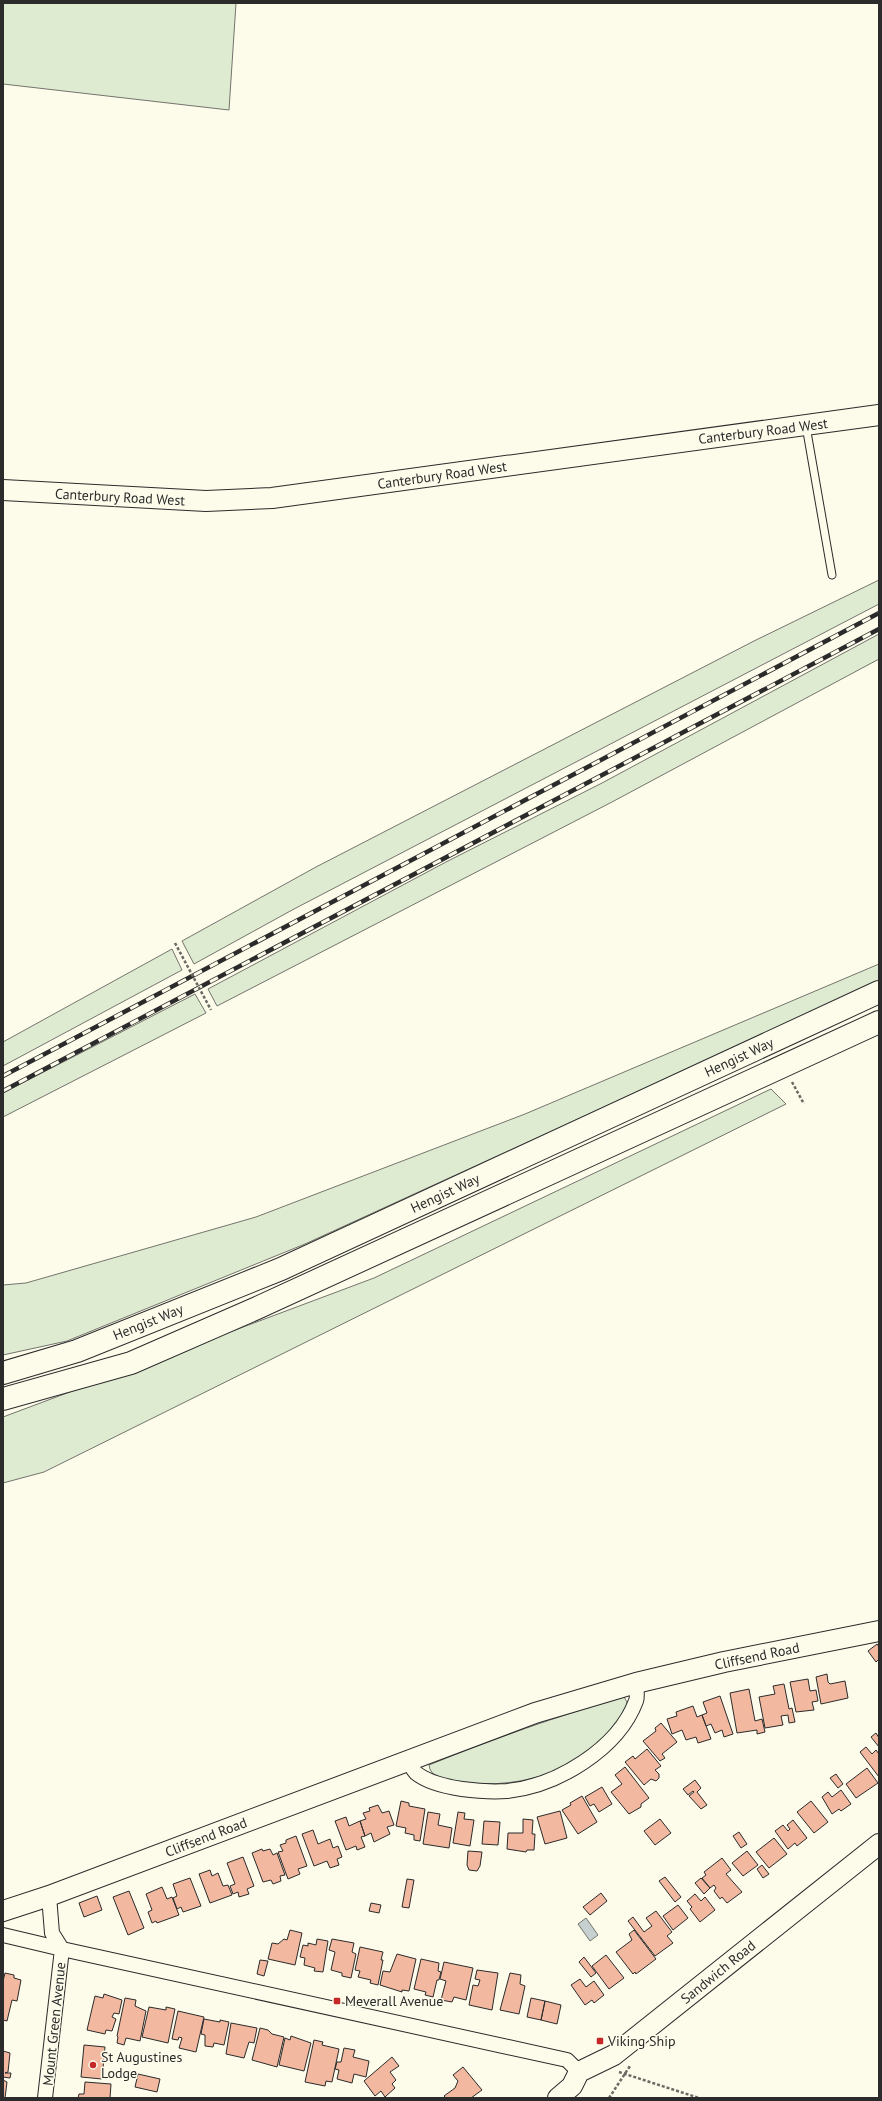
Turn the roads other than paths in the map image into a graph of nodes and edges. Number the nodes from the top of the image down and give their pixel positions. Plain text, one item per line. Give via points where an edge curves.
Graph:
1 (879, 415) edge
2 (806, 426) junction
3 (3, 490) edge
4 (832, 575) dead end
5 (879, 992) edge
6 (879, 1022) edge
7 (3, 1372) edge
8 (3, 1399) edge
9 (879, 1631) edge
10 (636, 1683) junction
11 (408, 1761) junction
12 (879, 1844) edge
13 (49, 1896) junction
14 (3, 1911) edge
15 (3, 1935) edge
16 (62, 1949) junction
17 (579, 2072) junction
18 (45, 2098) edge
19 (558, 2098) edge

1 - 2 street, Canterbury Road West
2 - 3 street, Canterbury Road West via 258,500 206,501
2 - 4 lane
5 - 7 highway, Hengist Way via 281,1269 77,1351
6 - 8 highway, Hengist Way via 257,1308 131,1363
9 - 10 street, Cliffsend Road via 724,1662
10 - 11 street, Cliffsend Road via 535,1713
10 - 11 street via 636,1699 627,1720 605,1746 577,1768 544,1782 508,1791 479,1791 444,1786 416,1773
11 - 13 street, Cliffsend Road
12 - 17 street, Sandwich Road via 614,2055
13 - 14 street, Cliffsend Road
13 - 16 street via 52,1933
15 - 16 street
16 - 17 street via 567,2060
16 - 18 street, Mount Green Avenue
17 - 19 street via 572,2086

